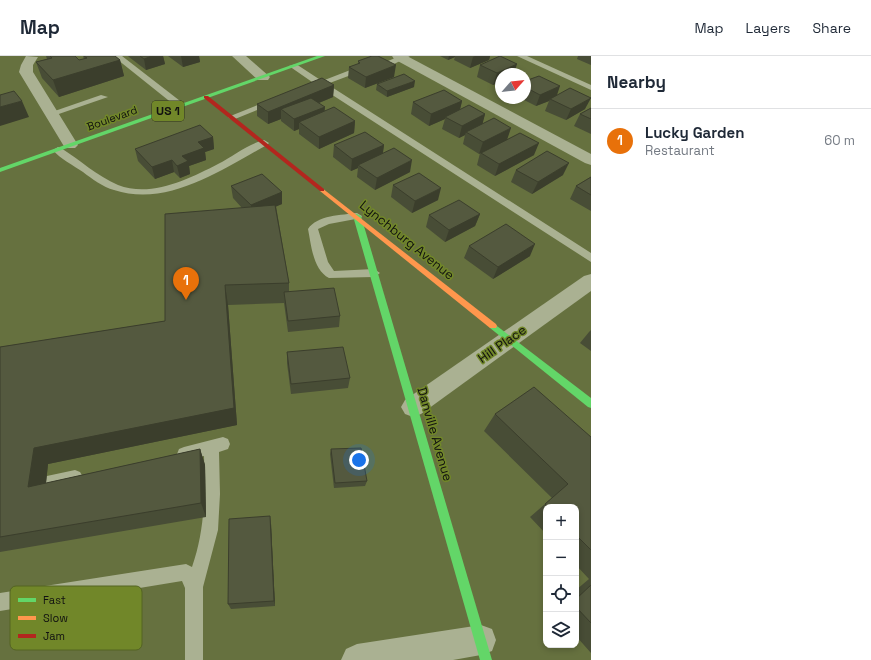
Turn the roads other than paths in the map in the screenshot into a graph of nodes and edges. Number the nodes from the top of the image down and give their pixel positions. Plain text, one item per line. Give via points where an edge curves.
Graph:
1 (116, 56) edge
2 (238, 56) edge
3 (322, 56) edge
4 (521, 56) edge
5 (32, 57) dead end
6 (402, 57) edge
7 (293, 66) junction
8 (263, 77) junction
9 (321, 84) junction
10 (591, 88) edge
11 (306, 90) edge
12 (104, 97) dead end
13 (206, 97) junction
14 (278, 100) edge
15 (181, 106) junction
16 (50, 114) junction
17 (232, 118) junction
18 (264, 143) junction
19 (64, 148) junction
20 (591, 160) edge
21 (0, 170) edge
22 (357, 216) junction
23 (591, 258) edge
24 (374, 273) junction
25 (591, 281) edge
26 (509, 339) junction
27 (591, 404) edge
28 (413, 407) junction
29 (168, 458) edge
30 (92, 474) edge
31 (0, 493) edge
32 (99, 586) edge
33 (194, 587) junction
34 (10, 600) edge
35 (0, 602) edge
36 (483, 650) edge
37 (194, 660) edge
38 (357, 660) edge

1 - 15 lane
2 - 8 street
3 - 7 street, Boulevard / US 1
4 - 10 lane
5 - 16 street via 27,64 26,72
6 - 9 lane via 374,64
6 - 20 street
7 - 8 street, Boulevard / US 1
7 - 9 lane
8 - 13 street, Boulevard / US 1
9 - 11 lane
9 - 23 lane
12 - 16 lane
13 - 15 street, Boulevard / US 1
13 - 17 street, Lynchburg Avenue
14 - 17 lane
15 - 19 street, Boulevard / US 1
16 - 19 street
17 - 18 street, Lynchburg Avenue
18 - 19 lane via 177,188 143,194 117,188
18 - 22 street, Lynchburg Avenue
19 - 21 street, Boulevard / US 1
22 - 24 street, Danville Avenue
22 - 24 lane via 327,221 313,228 324,269 333,276
22 - 26 street, Lynchburg Avenue
24 - 28 street, Danville Avenue
25 - 26 street, Hill Place
26 - 27 street, Lynchburg Avenue
26 - 28 street, Hill Place
28 - 36 street, Danville Avenue
29 - 33 lane via 217,446 212,522
30 - 31 lane
32 - 33 lane via 186,572
33 - 37 lane
34 - 35 lane
36 - 38 street

